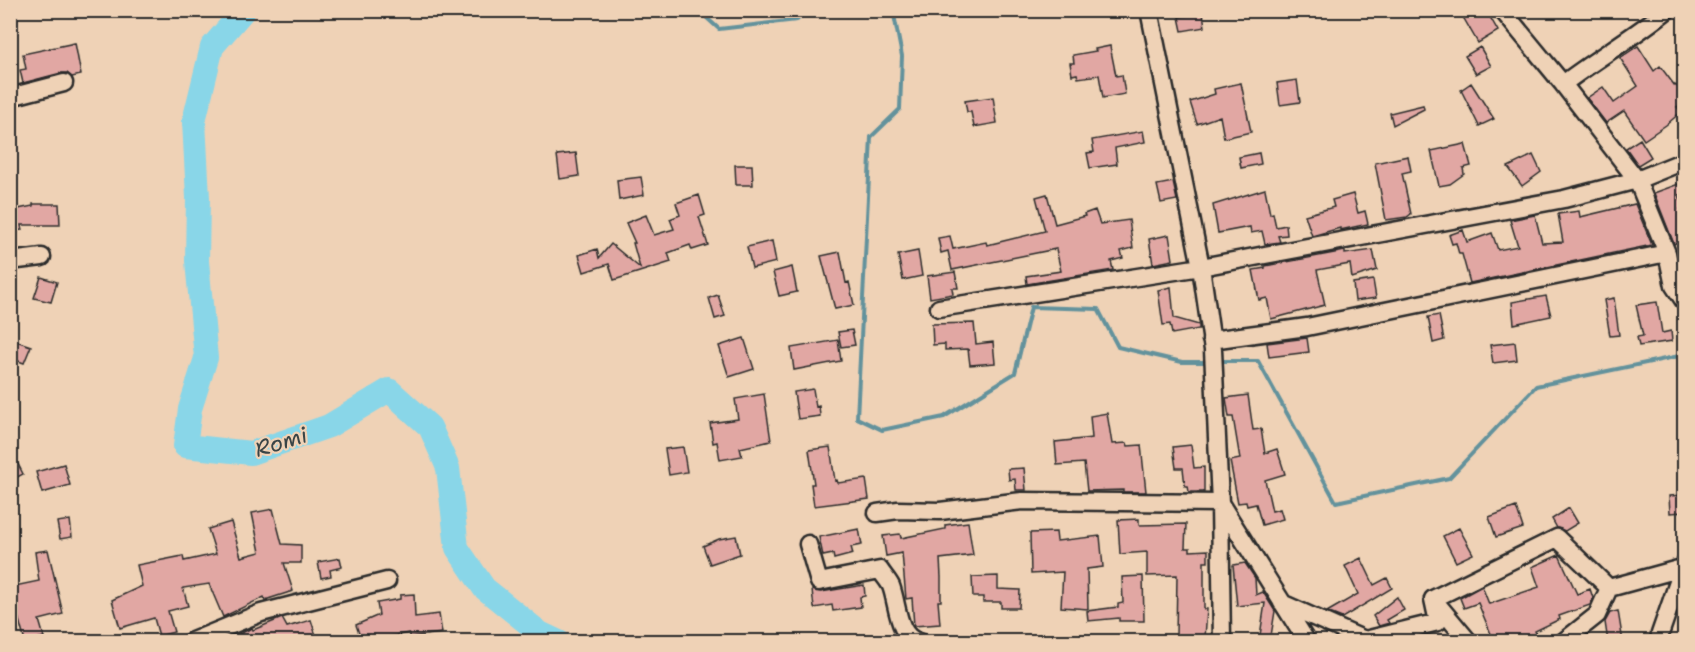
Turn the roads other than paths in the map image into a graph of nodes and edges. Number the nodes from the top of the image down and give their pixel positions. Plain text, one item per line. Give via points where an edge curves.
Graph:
1 (1149, 10) edge
2 (1502, 10) edge
3 (1667, 10) edge
4 (64, 83) dead end
5 (1563, 84) junction
6 (10, 97) edge
7 (1684, 161) edge
8 (1636, 180) junction
9 (1667, 253) junction
10 (42, 257) dead end
11 (10, 261) edge
12 (1201, 267) junction
13 (1684, 301) edge
14 (939, 308) dead end
15 (1212, 345) junction
16 (1220, 503) junction
17 (877, 513) dead end
18 (808, 544) dead end
19 (1684, 566) edge
20 (387, 580) dead end
21 (1610, 588) junction
22 (1433, 598) junction
23 (1282, 603) junction
24 (190, 642) edge
25 (920, 642) edge
26 (1222, 642) edge
27 (1307, 642) edge
28 (1470, 642) edge
29 (1563, 642) edge
30 (1659, 642) edge

1 - 12 street
2 - 5 street
3 - 5 street
4 - 6 street
5 - 8 street
7 - 8 street
8 - 9 street
8 - 12 street via 1564,198
9 - 13 street via 1674,286
9 - 15 street
10 - 11 street
12 - 14 street
12 - 15 street
15 - 16 street
16 - 17 street via 1022,501 940,511
16 - 23 street
16 - 26 street
18 - 25 street via 819,582 880,570 890,584 904,633
19 - 21 street
19 - 30 street
20 - 24 street via 261,613
21 - 22 street via 1557,538
21 - 29 street via 1597,615
22 - 23 street via 1438,622 1365,640
22 - 28 street
23 - 27 street

